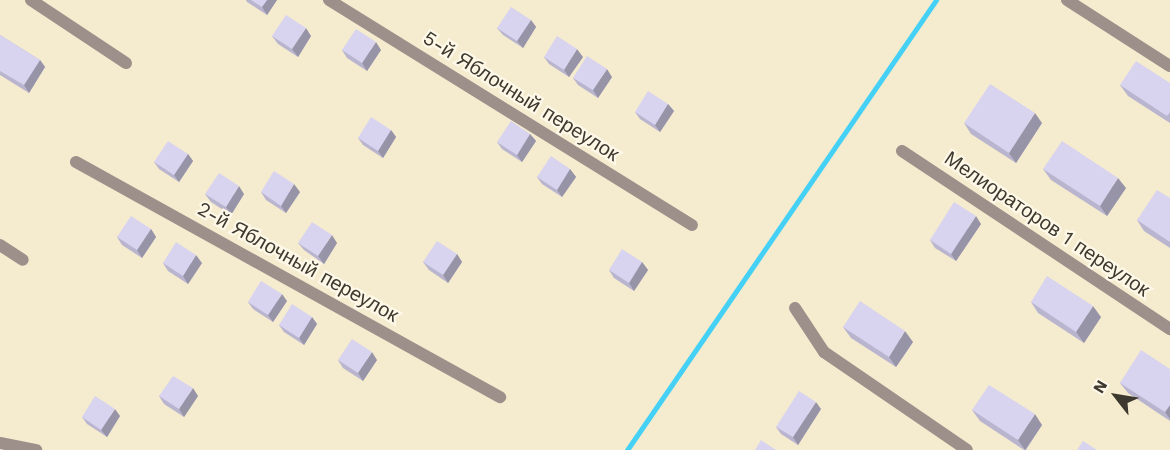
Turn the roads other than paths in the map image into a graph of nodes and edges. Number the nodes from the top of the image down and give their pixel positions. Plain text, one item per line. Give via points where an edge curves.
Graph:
1 (31, 0) edge
2 (328, 0) edge
3 (1066, 0) edge
4 (126, 63) dead end
5 (1170, 66) edge
6 (902, 151) dead end
7 (76, 162) dead end
8 (692, 225) dead end
9 (0, 245) edge
10 (23, 260) dead end
11 (795, 308) dead end
12 (1170, 329) edge
13 (500, 397) dead end
14 (0, 443) edge
15 (36, 450) edge
16 (967, 450) edge

1 - 4 street
2 - 8 street, 5-й Яблочный переулок
3 - 5 street
6 - 12 street, Мелиораторов 1 переулок
7 - 13 street, 2-й Яблочный переулок
9 - 10 street
11 - 16 street via 824,352
14 - 15 street

